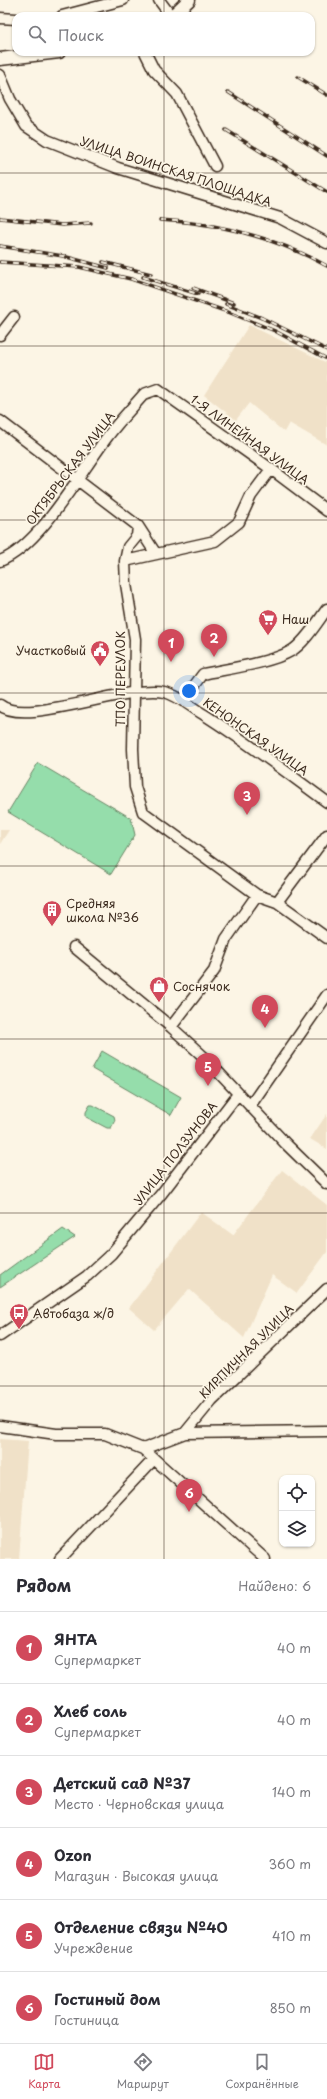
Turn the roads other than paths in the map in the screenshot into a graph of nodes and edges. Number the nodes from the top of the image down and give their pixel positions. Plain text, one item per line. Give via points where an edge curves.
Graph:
1 (123, 0) edge
2 (158, 0) edge
3 (189, 0) edge
4 (77, 12) edge
5 (168, 12) edge
6 (176, 12) edge
7 (0, 18) edge
8 (12, 19) edge
9 (25, 56) edge
10 (147, 56) edge
11 (0, 59) edge
12 (0, 75) edge
13 (215, 166) dead end
14 (327, 243) edge
15 (14, 317) dead end
16 (0, 336) edge
17 (158, 389) joint
18 (0, 421) edge
19 (271, 469) junction
20 (78, 479) junction
21 (327, 511) edge
22 (138, 526) junction
23 (156, 554) junction
24 (0, 561) edge
25 (125, 561) junction
26 (327, 609) edge
27 (134, 694) junction
28 (183, 701) junction
29 (2, 706) edge
30 (327, 802) edge
31 (327, 835) edge
32 (257, 895) junction
33 (277, 902) junction
34 (327, 938) edge
35 (74, 947) dead end
36 (327, 995) edge
37 (171, 1027) junction
38 (238, 1094) junction
39 (250, 1106) junction
40 (327, 1184) edge
41 (327, 1289) edge
42 (0, 1336) edge
43 (0, 1426) edge
44 (327, 1431) edge
45 (185, 1433) junction
46 (143, 1449) junction
47 (154, 1459) junction
48 (60, 1559) edge
49 (265, 1559) edge

1 - 4 street
2 - 5 street
3 - 6 main road
7 - 8 street
9 - 11 main road
10 - 13 street via 154,70 177,94
12 - 14 street, УЛИЦА ВОИНСКАЯ ПЛОЩАДКА via 26,126 46,140 118,168 280,218
15 - 16 street
17 - 19 street, 1-Я ЛИНЕЙНАЯ УЛИЦА
17 - 20 street, ОКТЯБРЬСКАЯ УЛИЦА via 144,394 108,435
18 - 20 street
19 - 21 street, 1-Я ЛИНЕЙНАЯ УЛИЦА
19 - 23 street via 251,496 238,522 215,541
20 - 22 street
20 - 24 street, ОКТЯБРЬСКАЯ УЛИЦА via 34,537
22 - 23 street
22 - 25 street via 137,536 128,547
23 - 25 street
25 - 27 street, ТПО ПЕРЕУЛОК via 135,639
26 - 28 street via 291,651 264,661 203,674
27 - 28 street, КЕНОНСКАЯ УЛИЦА via 163,692
27 - 29 street, КЕНОНСКАЯ УЛИЦА via 32,711 13,710
27 - 32 street, ТПО ПЕРЕУЛОК via 135,787 143,812
28 - 30 street, КЕНОНСКАЯ УЛИЦА via 240,737
31 - 33 street
32 - 33 street, ТПО ПЕРЕУЛОК
32 - 37 street via 226,939 214,971
33 - 34 street, ТПО ПЕРЕУЛОК
35 - 37 street
36 - 39 street
37 - 38 street via 213,1066
38 - 39 street
38 - 42 street, УЛИЦА ПОЛЗУНОВА via 162,1193 111,1254 87,1276
39 - 40 street
41 - 45 street, КИРПИЧНАЯ УЛИЦА via 212,1400
43 - 46 street via 56,1434 105,1434
44 - 45 street
45 - 46 street
46 - 47 street
47 - 48 street
47 - 49 street

